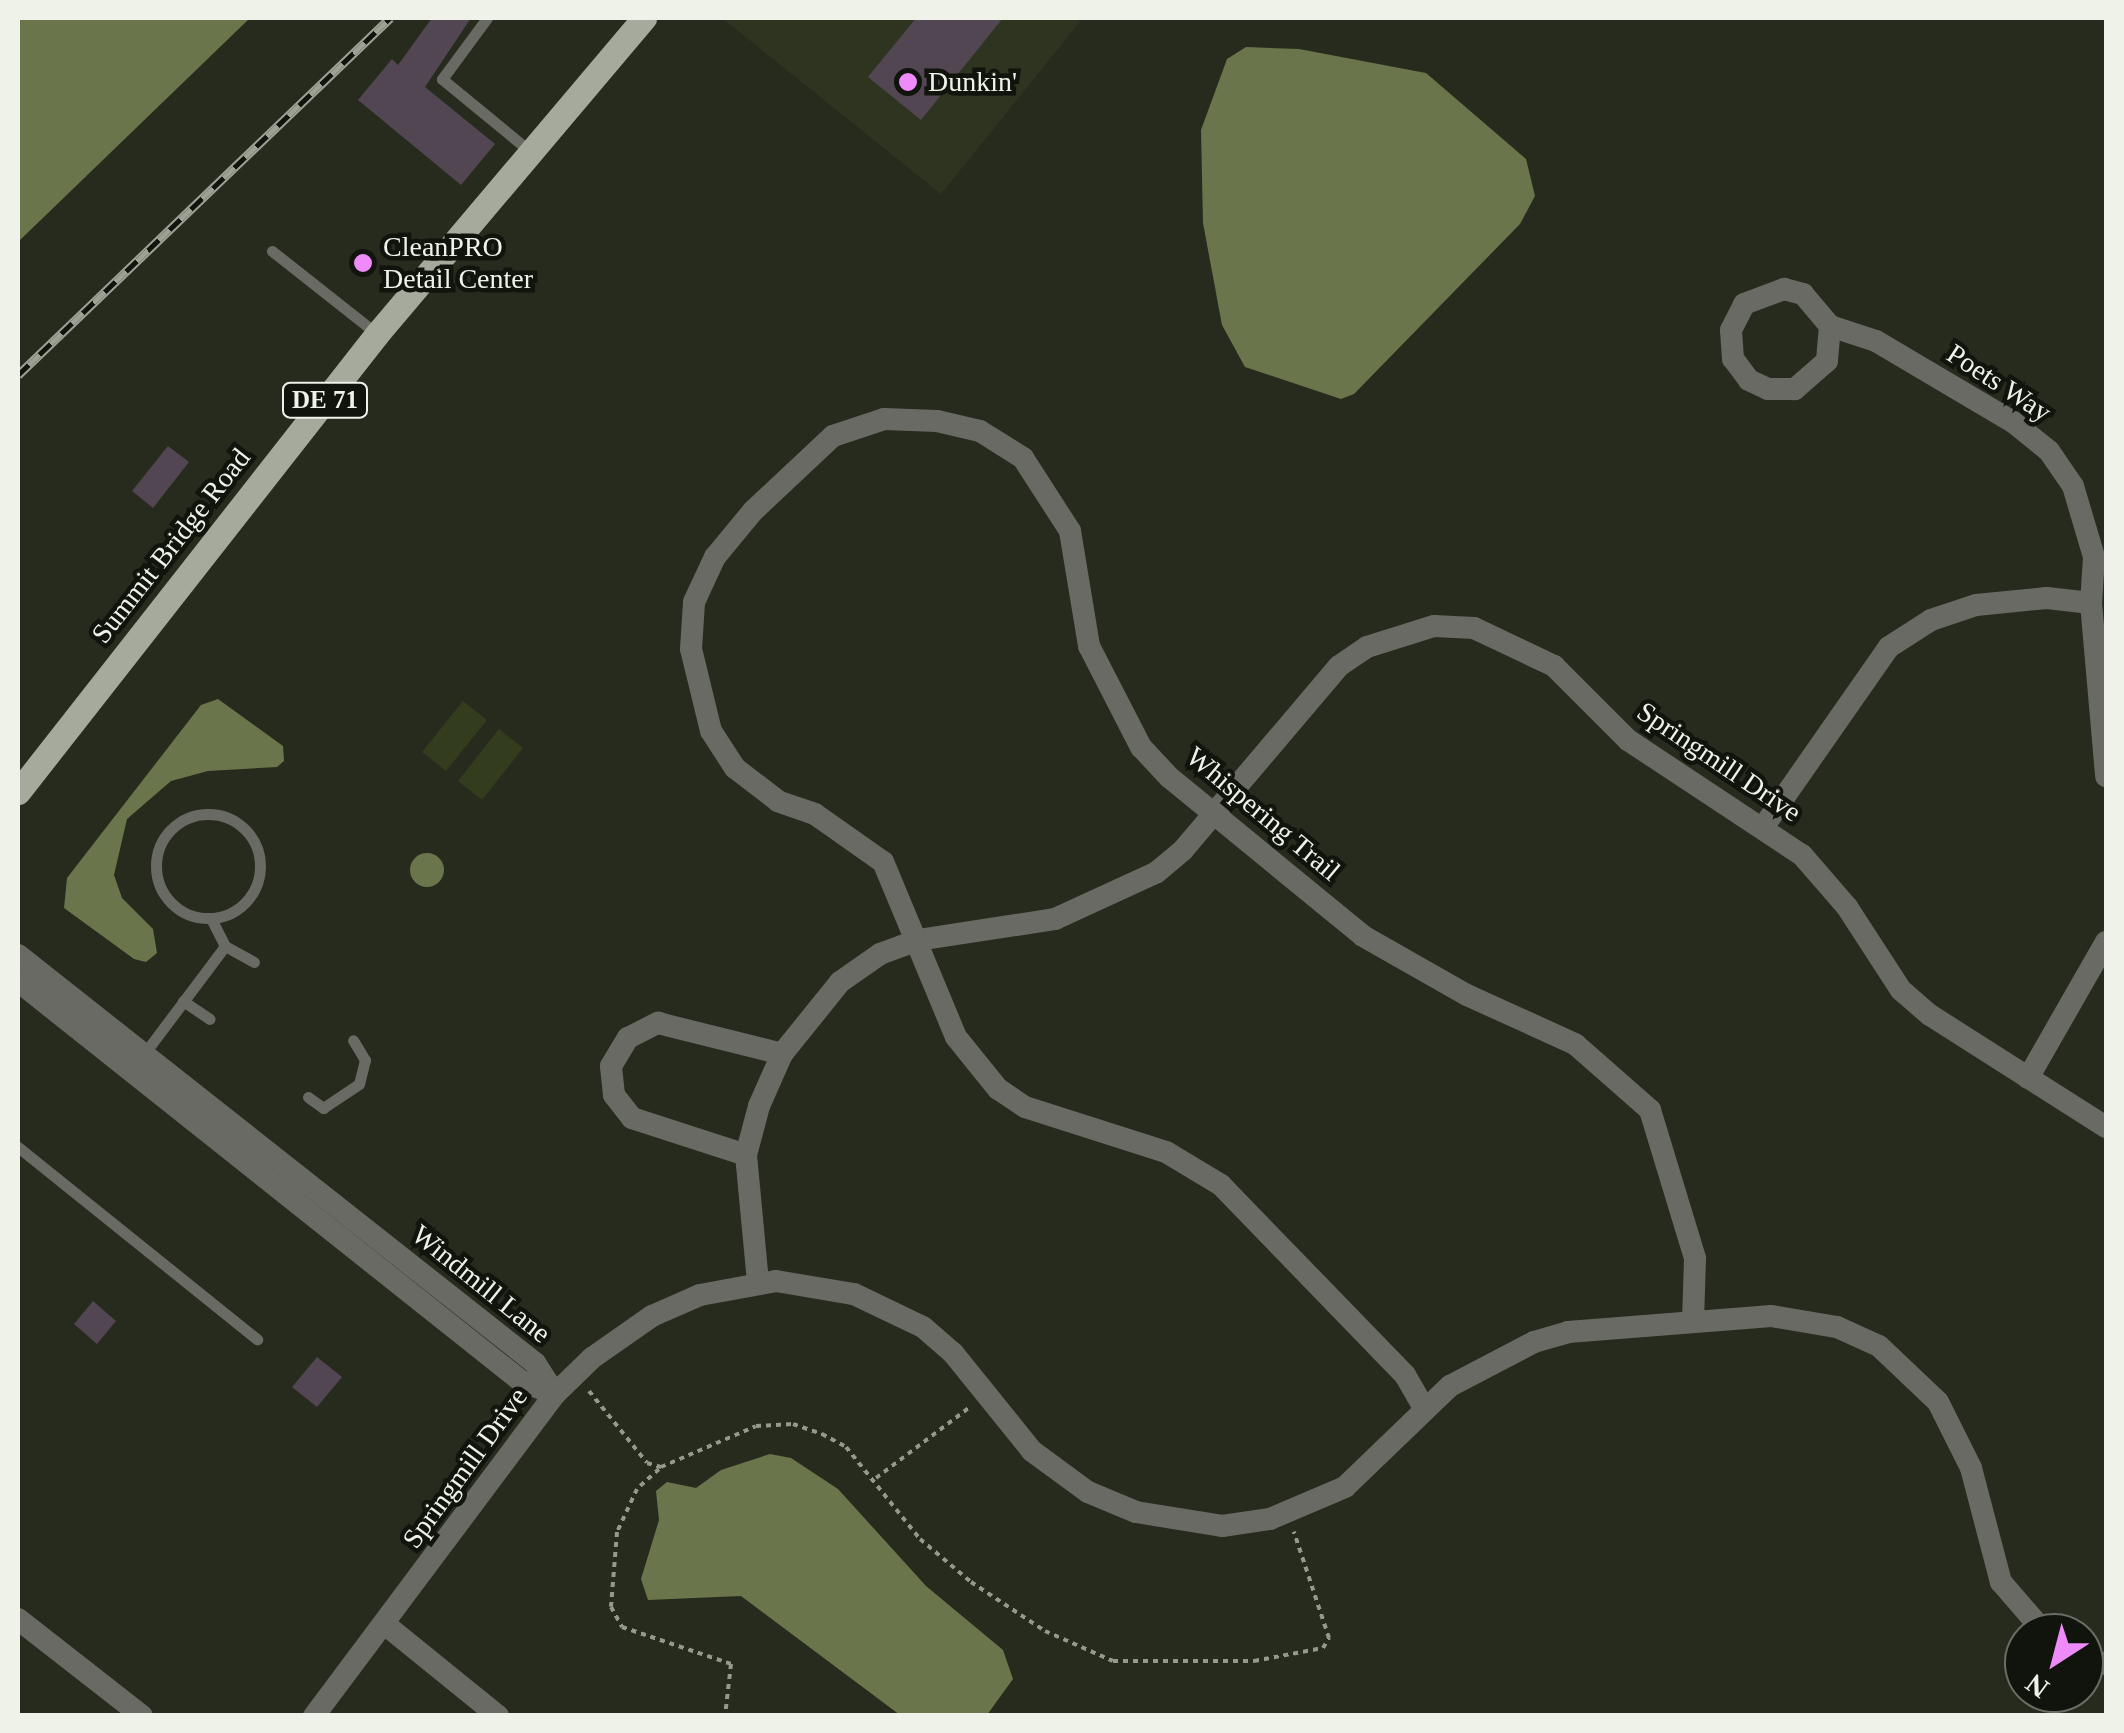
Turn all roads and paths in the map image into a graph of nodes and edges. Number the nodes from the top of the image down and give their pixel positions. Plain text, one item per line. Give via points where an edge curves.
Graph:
1 (487, 18) edge
2 (644, 18) edge
3 (532, 153) junction
4 (272, 251) dead end
5 (1830, 326) junction
6 (377, 334) junction
7 (2091, 602) junction
8 (2106, 776) edge
9 (18, 792) edge
10 (1210, 815) junction
11 (1764, 826) junction
12 (211, 918) junction
13 (918, 940) junction
14 (2106, 942) edge
15 (225, 946) junction
16 (18, 955) edge
17 (254, 962) dead end
18 (18, 981) edge
19 (183, 1002) junction
20 (210, 1018) dead end
21 (352, 1040) dead end
22 (782, 1054) junction
23 (137, 1063) junction
24 (2028, 1078) junction
25 (308, 1097) dead end
26 (2106, 1128) edge
27 (18, 1146) edge
28 (746, 1156) junction
29 (758, 1282) junction
30 (1692, 1320) junction
31 (256, 1339) dead end
32 (576, 1374) junction
33 (555, 1394) junction
34 (986, 1395) junction
35 (1424, 1408) junction
36 (661, 1468) junction
37 (876, 1478) junction
38 (1288, 1513) junction
39 (2028, 1613) edge
40 (18, 1619) edge
41 (387, 1626) junction
42 (142, 1716) edge
43 (314, 1716) edge
44 (498, 1716) edge
45 (725, 1716) edge

1 - 3 lane via 442,79
2 - 3 main road, Summit Bridge Road / DE 71
3 - 6 main road, Summit Bridge Road / DE 71
4 - 6 lane
5 - 5 street, Poets Way via 1803,294 1758,294 1737,314 1730,342 1734,359 1749,380 1768,389 1794,389 1827,361
5 - 7 street, Poets Way via 1876,341 2013,422 2049,451 2087,522
6 - 9 main road, Summit Bridge Road / DE 71
7 - 8 street, Poets Way
7 - 11 street via 1976,605 1931,620 1889,647
10 - 11 street, Springmill Drive via 1338,666 1367,646 1434,626 1474,628 1541,658 1628,740
10 - 13 street, Springmill Drive via 1156,872 1088,906 1055,918
10 - 13 street, Whispering Trail via 1141,747 1116,702 1089,646 1070,531 1023,458 980,432 937,422 884,419 833,436 792,467 715,557 694,602 691,649 698,694 735,768 778,802 846,832 883,862
10 - 30 street, Whispering Trail via 1363,936 1467,995 1575,1044 1650,1110 1694,1258
11 - 24 street, Springmill Drive via 1822,876 1901,990
12 - 12 lane via 249,900 260,876 260,854 232,818 208,812 173,825 162,838 155,873 176,908
12 - 15 lane
13 - 22 street, Springmill Drive via 880,954 840,982
13 - 35 street, Whispering Trail via 956,1037 998,1089 1025,1107 1166,1152 1221,1185 1405,1375
14 - 24 street
15 - 17 lane
15 - 19 lane
16 - 23 street, Windmill Lane
18 - 23 street, Windmill Lane
19 - 20 lane
19 - 23 lane
21 - 25 lane via 366,1060 360,1084 323,1108
22 - 28 street, Springmill Drive
22 - 28 street via 658,1023 628,1038 611,1066 614,1094 632,1118
23 - 33 street, Windmill Lane via 521,1381
24 - 26 street, Springmill Drive
27 - 31 lane
28 - 29 street, Springmill Drive
29 - 32 street, Springmill Drive via 652,1316
29 - 34 street, Springmill Drive via 808,1284 889,1308 953,1353
30 - 35 street, Springmill Drive via 1534,1342 1488,1363
30 - 39 street, Springmill Drive via 1806,1319 1878,1346 1911,1372 1960,1436 2002,1582
32 - 33 street, Springmill Drive
32 - 36 path via 647,1464
33 - 41 street, Springmill Drive
34 - 37 path
34 - 38 street, Springmill Drive via 1032,1451 1108,1503 1222,1526
35 - 38 street, Springmill Drive via 1345,1487
36 - 37 path via 756,1426 793,1424 846,1447
36 - 45 path via 637,1488 618,1532 611,1607 622,1627 731,1664
37 - 38 path via 920,1539 971,1582 1045,1631 1113,1660 1254,1661 1323,1648 1329,1638
40 - 42 street
41 - 43 street, Springmill Drive
41 - 44 street

